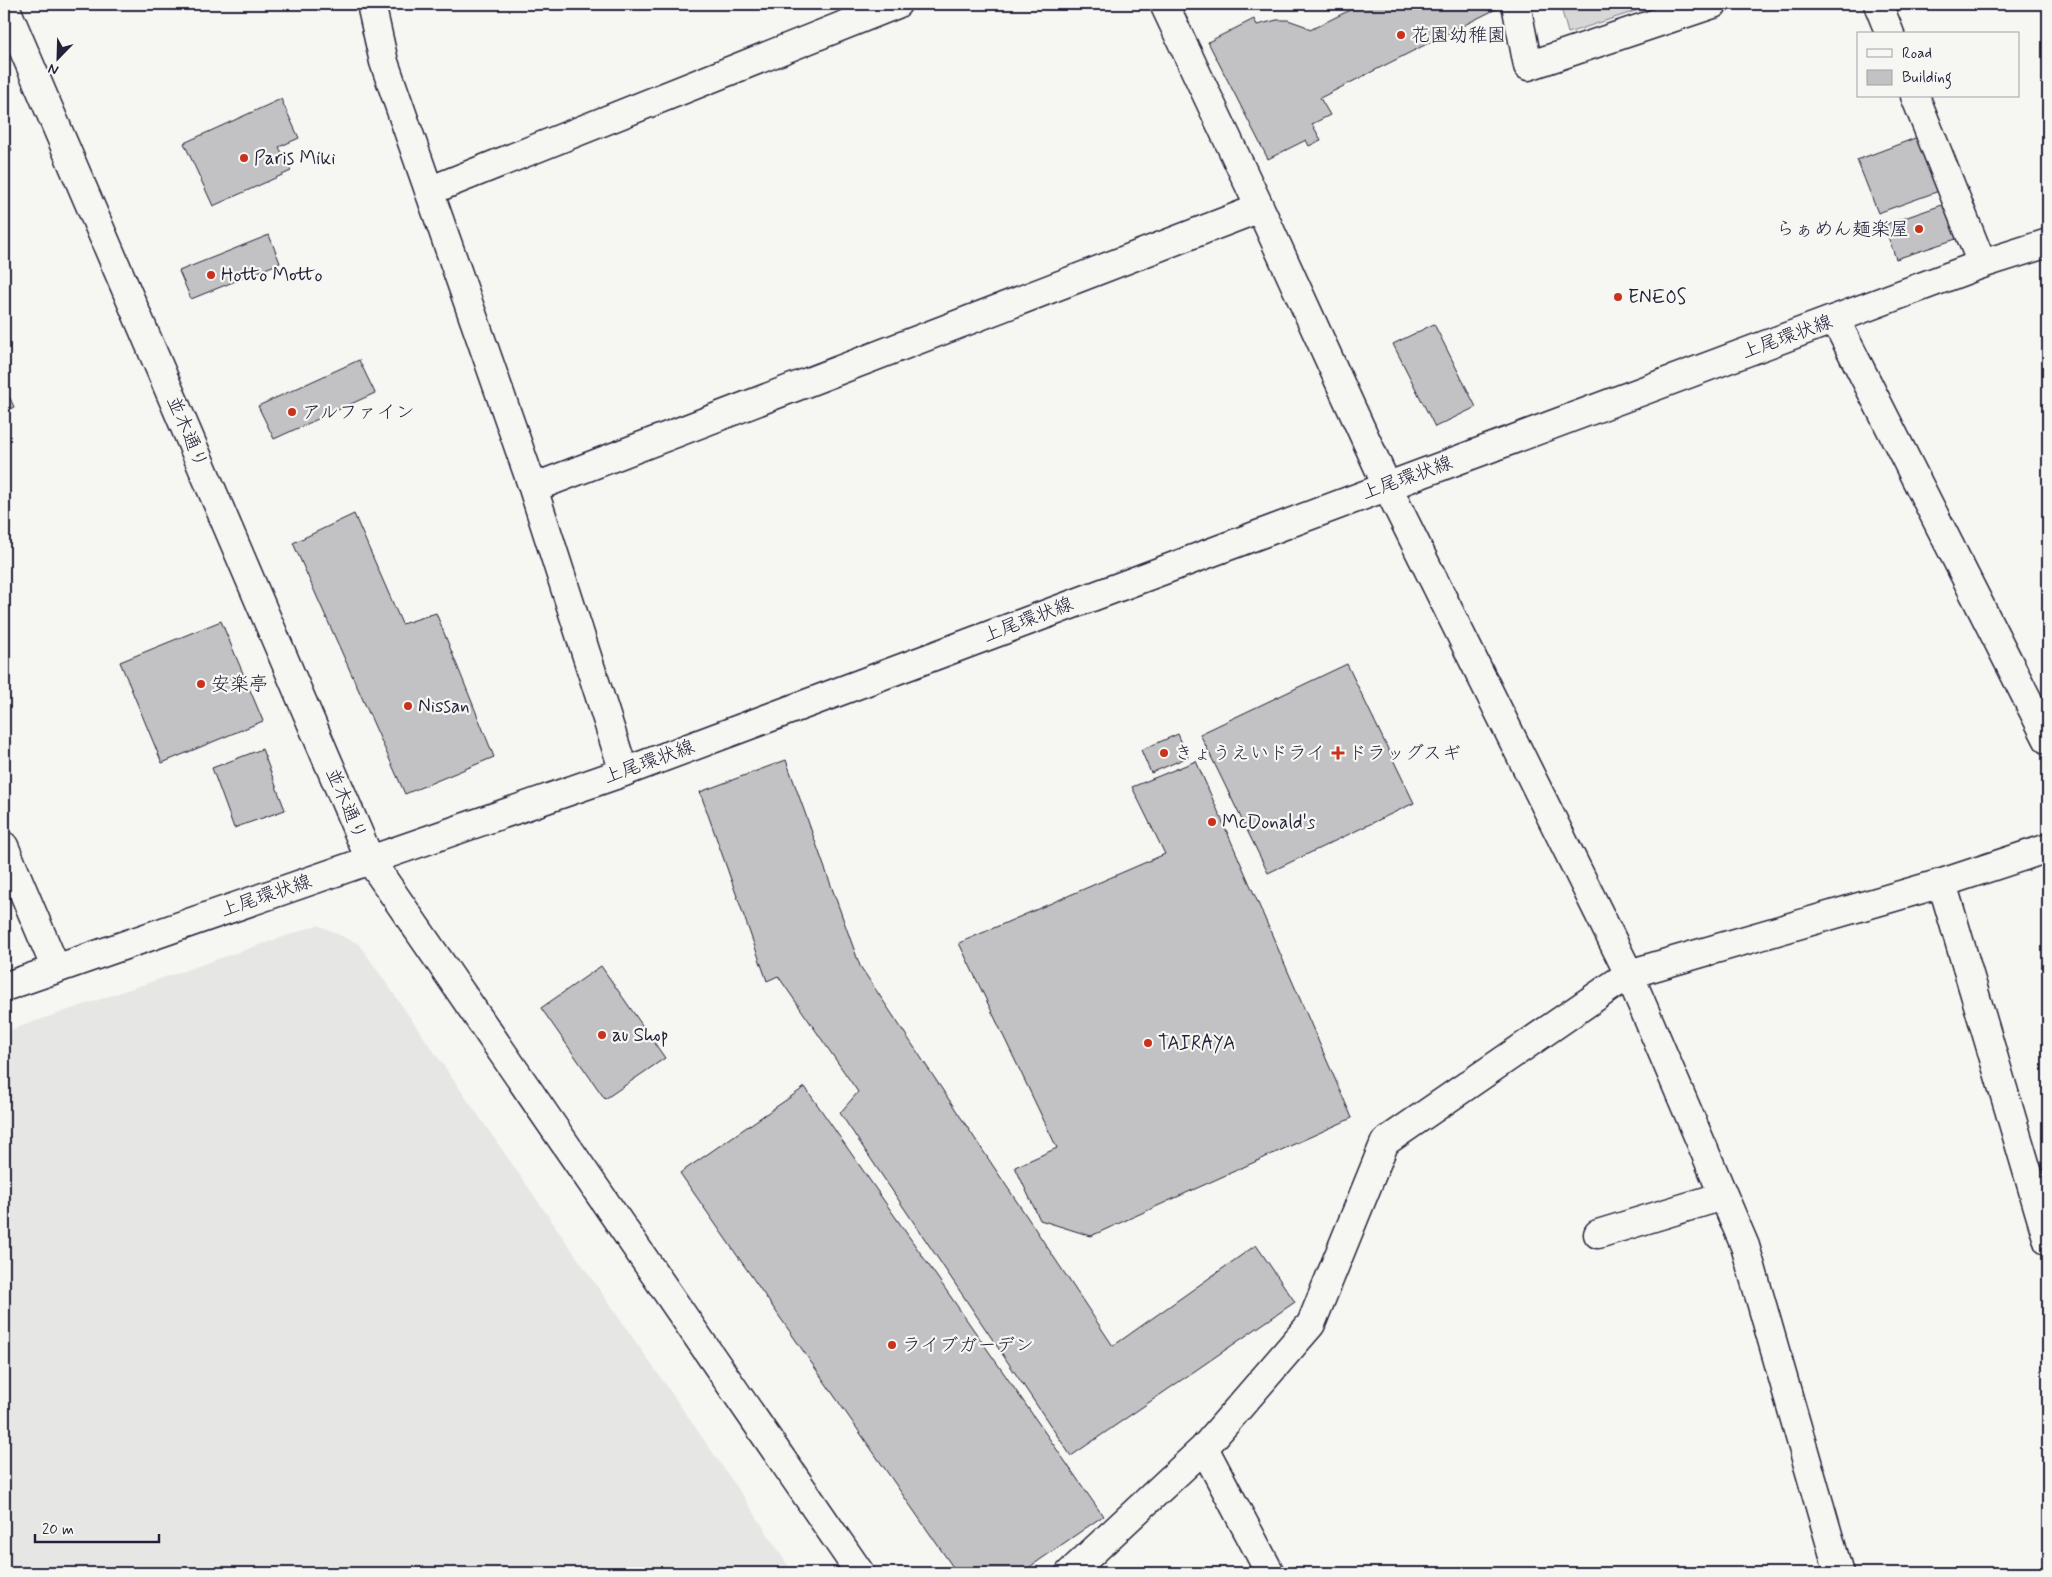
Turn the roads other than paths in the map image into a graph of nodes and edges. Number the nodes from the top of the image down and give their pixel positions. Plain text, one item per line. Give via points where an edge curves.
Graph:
1 (4, 4) edge
2 (371, 4) edge
3 (897, 4) edge
4 (1164, 4) edge
5 (1516, 4) edge
6 (1713, 4) edge
7 (1878, 4) edge
8 (1889, 32) edge
9 (1916, 98) edge
10 (429, 191) junction
11 (1260, 208) junction
12 (2048, 243) edge
13 (1982, 264) junction
14 (1835, 319) junction
15 (1387, 486) junction
16 (533, 488) junction
17 (2048, 740) edge
18 (624, 772) junction
19 (4, 846) edge
20 (2048, 848) edge
21 (370, 860) junction
22 (1942, 883) junction
23 (56, 969) junction
24 (1629, 974) junction
25 (4, 987) edge
26 (1723, 1196) junction
27 (2043, 1206) edge
28 (1598, 1234) dead end
29 (2048, 1241) edge
30 (1204, 1448) junction
31 (860, 1573) edge
32 (1070, 1573) edge
33 (1270, 1573) edge
34 (1839, 1573) edge

1 - 21 street, 並木通り
2 - 10 street via 384,62
3 - 10 street
4 - 11 street
5 - 6 street via 1528,66
7 - 8 street
9 - 13 street
10 - 16 street
11 - 15 street
11 - 16 street
12 - 13 street, 上尾環状線
13 - 14 street, 上尾環状線
14 - 15 street, 上尾環状線
14 - 17 street
15 - 18 street, 上尾環状線
15 - 24 street
16 - 18 street
18 - 21 street, 上尾環状線
19 - 23 street
20 - 22 street
21 - 23 street, 上尾環状線
21 - 31 street, 並木通り
22 - 24 street
22 - 27 street
23 - 25 street, 上尾環状線
24 - 26 street
24 - 30 street via 1385,1142 1311,1324
26 - 28 street
26 - 34 street via 1744,1246
27 - 29 street
30 - 32 street
30 - 33 street

